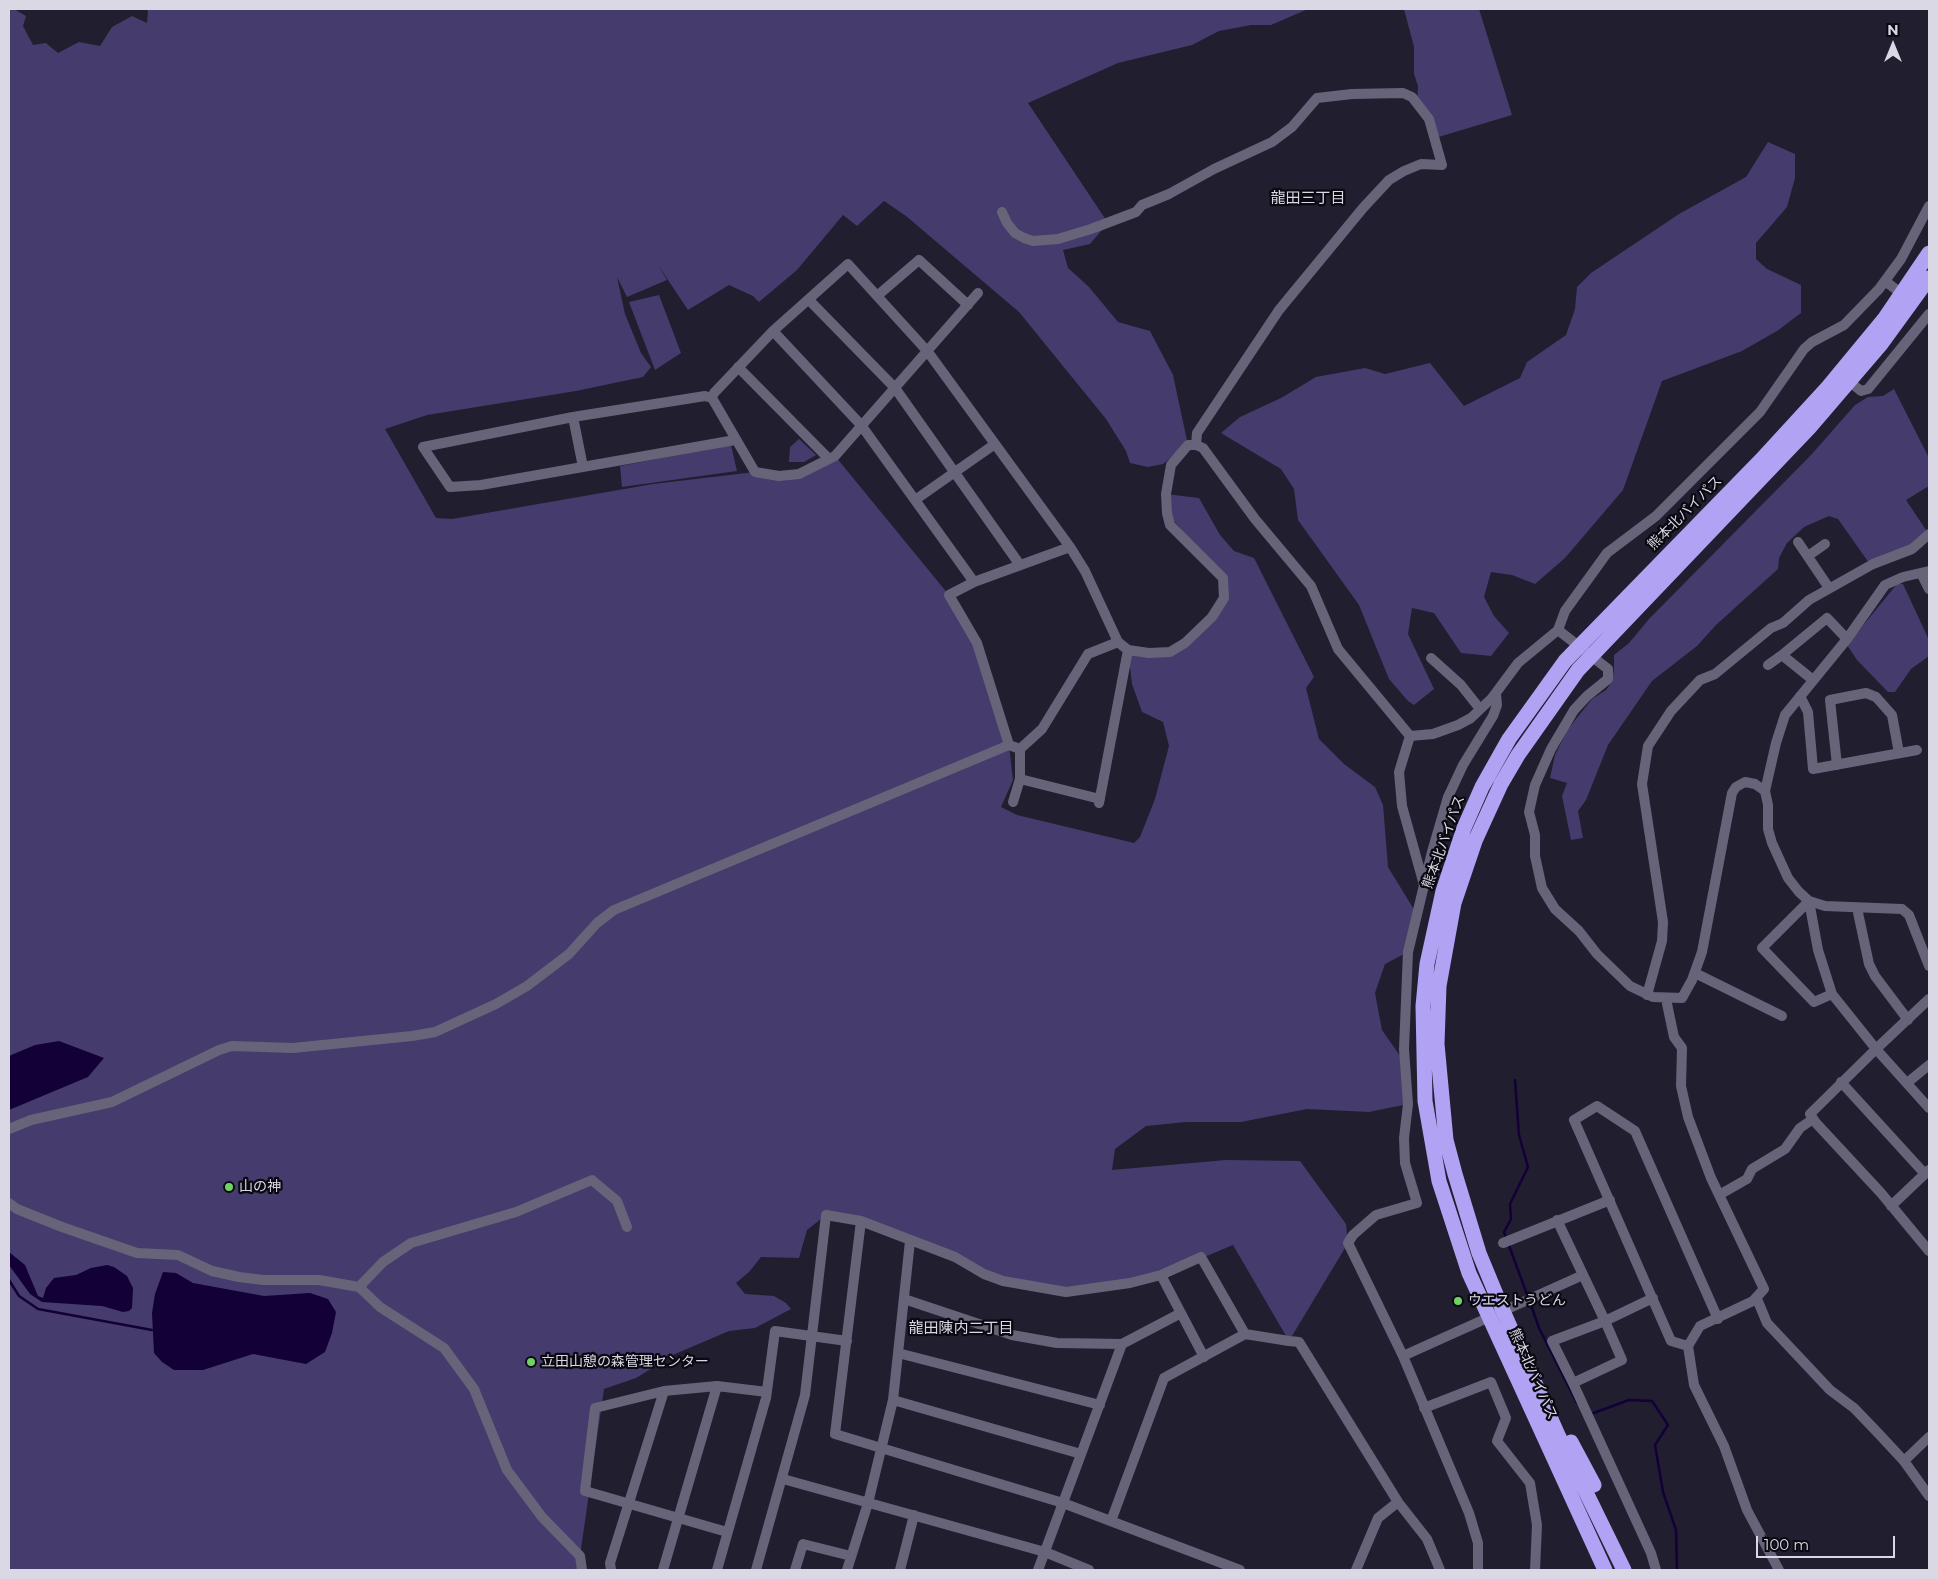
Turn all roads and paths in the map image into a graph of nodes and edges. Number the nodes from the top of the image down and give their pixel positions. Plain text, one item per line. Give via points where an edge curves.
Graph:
1 (1929, 206) edge
2 (1002, 212) dead end
3 (1929, 253) edge
4 (1929, 278) edge
5 (1885, 281) junction
6 (978, 293) dead end
7 (1902, 294) junction
8 (877, 296) junction
9 (809, 300) junction
10 (968, 305) junction
11 (1929, 314) edge
12 (773, 331) junction
13 (928, 352) junction
14 (738, 367) junction
15 (1850, 382) junction
16 (895, 388) junction
17 (712, 398) junction
18 (573, 417) junction
19 (861, 425) junction
20 (735, 440) junction
21 (995, 444) junction
22 (1196, 444) junction
23 (829, 459) junction
24 (583, 467) junction
25 (954, 473) junction
26 (915, 500) junction
27 (1929, 534) edge
28 (1798, 542) dead end
29 (1824, 544) dead end
30 (1070, 547) junction
31 (1808, 556) junction
32 (1020, 565) junction
33 (1925, 572) edge
34 (974, 582) junction
35 (1829, 588) junction
36 (1929, 588) edge
37 (1558, 630) junction
38 (1847, 639) junction
39 (1118, 642) junction
40 (1580, 646) junction
41 (1128, 650) junction
42 (1592, 655) junction
43 (1782, 655) junction
44 (1431, 658) dead end
45 (1768, 664) dead end
46 (1813, 680) junction
47 (1496, 694) junction
48 (1800, 696) junction
49 (1480, 709) junction
50 (1410, 736) junction
51 (1009, 745) junction
52 (1020, 749) junction
53 (1917, 750) dead end
54 (1899, 754) junction
55 (1837, 765) junction
56 (1020, 779) junction
57 (1765, 791) junction
58 (1013, 802) dead end
59 (1425, 889) junction
60 (1809, 901) junction
61 (1857, 908) junction
62 (1929, 966) edge
63 (1695, 973) junction
64 (1832, 994) junction
65 (1647, 995) junction
66 (1666, 999) junction
67 (1929, 999) edge
68 (1782, 1016) dead end
69 (1908, 1020) junction
70 (1876, 1049) junction
71 (1929, 1065) edge
72 (1841, 1082) junction
73 (1907, 1083) junction
74 (1929, 1108) edge
75 (1813, 1119) junction
76 (9, 1129) edge
77 (1927, 1172) edge
78 (1719, 1195) junction
79 (1610, 1200) junction
80 (9, 1203) edge
81 (1892, 1206) junction
82 (861, 1220) junction
83 (1557, 1220) junction
84 (627, 1227) dead end
85 (910, 1241) junction
86 (1503, 1243) dead end
87 (1929, 1251) edge
88 (1161, 1275) junction
89 (1583, 1275) junction
90 (359, 1287) junction
91 (1653, 1298) junction
92 (904, 1299) junction
93 (1757, 1299) junction
94 (1181, 1313) junction
95 (1496, 1314) junction
96 (1718, 1319) junction
97 (1605, 1320) junction
98 (1245, 1334) junction
99 (812, 1335) junction
100 (847, 1341) junction
101 (1122, 1344) junction
102 (1688, 1346) junction
103 (898, 1353) junction
104 (1403, 1356) junction
105 (1204, 1357) junction
106 (1573, 1383) junction
107 (717, 1386) junction
108 (664, 1391) junction
109 (767, 1392) junction
110 (1542, 1396) junction
111 (893, 1400) junction
112 (1100, 1405) junction
113 (1424, 1408) junction
114 (1929, 1438) edge
115 (881, 1447) junction
116 (1081, 1454) junction
117 (1904, 1461) junction
118 (783, 1479) junction
119 (1929, 1496) edge
120 (868, 1502) junction
121 (1398, 1502) junction
122 (1063, 1503) junction
123 (630, 1504) junction
124 (914, 1515) junction
125 (678, 1518) junction
126 (1111, 1521) junction
127 (727, 1532) junction
128 (1045, 1552) junction
129 (851, 1556) junction
130 (1603, 1567) edge
131 (582, 1570) edge
132 (611, 1570) edge
133 (663, 1570) edge
134 (717, 1570) edge
135 (756, 1570) edge
136 (795, 1570) edge
137 (847, 1570) edge
138 (900, 1570) edge
139 (1038, 1570) edge
140 (1089, 1570) edge
141 (1240, 1570) edge
142 (1356, 1570) edge
143 (1440, 1570) edge
144 (1478, 1570) edge
145 (1535, 1570) edge
146 (1624, 1570) edge
147 (1634, 1570) edge
148 (1656, 1570) edge
149 (1778, 1570) edge

1 - 5 street via 1920,227
2 - 22 street via 1015,233 1024,238 1034,241 1058,239 1136,212 1142,205 1272,142 1292,127 1317,98 1403,93 1412,98 1429,119 1442,165 1420,164 1404,171 1389,180 1363,208 1279,310 1197,433
3 - 7 highway, 熊本北バイパス
4 - 15 highway, 熊本北バイパス
5 - 7 street
5 - 37 street via 1844,325 1804,349 1760,412 1656,516 1607,553 1564,611
6 - 10 street
7 - 40 highway, 熊本北バイパス via 1828,387
8 - 9 street via 848,264
8 - 10 street via 919,260
8 - 13 street
9 - 12 street
9 - 16 street
10 - 13 street
11 - 15 street via 1868,389 1861,391
12 - 14 street
12 - 19 street
13 - 16 street
13 - 21 street
14 - 17 street
14 - 23 street
15 - 42 highway, 熊本北バイパス via 1810,428
16 - 19 street
16 - 25 street
17 - 18 street via 705,396
17 - 20 street
18 - 24 street
18 - 24 street via 423,447 450,487 480,486
19 - 23 street
19 - 26 street
20 - 23 street via 755,472 799,474
20 - 24 street
21 - 25 street
21 - 30 street
22 - 41 street via 1188,445 1170,465 1167,513 1170,525 1223,578 1224,598 1212,617 1185,643 1170,652 1149,654
22 - 50 street via 1312,586 1338,649
25 - 26 street
25 - 32 street
26 - 34 street
27 - 35 street via 1912,549 1873,564
28 - 31 street
29 - 31 street
30 - 32 street
30 - 39 street
31 - 35 street
32 - 34 street
33 - 36 street
33 - 38 street via 1885,585
34 - 51 street via 949,595 977,644
35 - 65 street via 1809,600 1783,623 1771,628 1714,674 1700,680 1671,711 1648,746 1642,784 1663,922 1662,941
37 - 40 street
37 - 47 street via 1518,663
38 - 43 street via 1827,618
38 - 46 street
39 - 41 street
39 - 52 street via 1088,654 1042,729
40 - 42 street
40 - 95 highway, 熊本北バイパス via 1565,661 1509,739 1482,787 1447,873 1427,964 1423,1006 1425,1100 1439,1181 1469,1273
41 - 56 street via 1099,801
42 - 65 street via 1608,669 1608,679 1574,710 1535,785 1529,812 1535,835 1535,856 1542,888 1555,909 1630,986
42 - 95 highway, 熊本北バイパス via 1518,755 1489,809 1454,903 1439,986 1437,1044 1446,1140
43 - 45 street
43 - 46 street
44 - 49 street via 1461,685
46 - 48 street
47 - 49 street
47 - 59 street via 1493,716 1448,797
48 - 55 street via 1808,712 1813,769
48 - 57 street via 1785,715
49 - 50 street via 1444,731
50 - 59 street via 1399,772 1402,806
51 - 52 street
51 - 76 street via 614,910 597,923 569,954 527,986 435,1032 293,1048 232,1046 112,1102 31,1120
52 - 56 street
53 - 54 street
54 - 55 street
54 - 55 street via 1892,715 1876,698 1866,693 1830,700
56 - 58 street
57 - 60 street via 1772,843 1788,878
57 - 63 street via 1745,782 1732,793 1702,952
59 - 104 street via 1408,952 1404,1002 1408,1104 1405,1163 1417,1203 1376,1215 1352,1235 1348,1243
60 - 61 street via 1825,906
60 - 64 street via 1818,950
60 - 64 street via 1762,948 1814,1002
61 - 62 street via 1905,911
61 - 69 street via 1869,964
63 - 66 street via 1682,998
63 - 68 street
64 - 70 street
65 - 66 street
66 - 78 street via 1674,1037 1682,1048 1681,1086 1688,1117
67 - 69 street
69 - 70 street
70 - 72 street
70 - 73 street
71 - 73 street
72 - 75 street via 1810,1112
72 - 77 street
73 - 74 street
75 - 78 street via 1800,1128 1785,1149 1752,1169 1747,1179
75 - 81 street
77 - 81 street
78 - 93 street via 1761,1280 1764,1289
79 - 83 street
79 - 91 street
79 - 96 street via 1574,1120 1596,1106 1635,1131
80 - 90 street via 62,1227 136,1253 178,1256 212,1271 247,1278 319,1280
81 - 87 street
82 - 85 street
82 - 99 street via 826,1216
82 - 100 street
83 - 86 street
83 - 89 street
84 - 90 street via 617,1201 592,1180 516,1212 411,1243 383,1262
85 - 88 street via 955,1257 984,1274 1039,1289 1089,1290
85 - 92 street
88 - 94 street
88 - 98 street via 1201,1257
89 - 95 street
89 - 97 street
90 - 131 street via 380,1307 444,1348 474,1389 508,1470 542,1517 580,1556
91 - 97 street
91 - 102 street via 1671,1341
92 - 101 street via 1028,1338 1057,1343
92 - 103 street
93 - 96 street
93 - 117 street via 1767,1324
94 - 101 street
94 - 105 street
95 - 104 street
95 - 110 highway, 熊本北バイパス
95 - 130 highway, 熊本北バイパス
96 - 102 street via 1700,1326
97 - 106 street via 1622,1360
97 - 106 street via 1552,1341
98 - 105 street
98 - 121 street via 1299,1342
99 - 100 street
99 - 109 street via 775,1332
99 - 118 street via 805,1395
100 - 115 street via 835,1434
101 - 112 street
102 - 149 street via 1694,1385 1724,1446 1746,1510
103 - 111 street
103 - 112 street
104 - 113 street
105 - 126 street via 1164,1378
106 - 148 street via 1652,1552
107 - 108 street
107 - 109 street
107 - 125 street
108 - 123 street
108 - 123 street via 595,1408 585,1491
109 - 127 street
110 - 146 highway, 熊本北バイパス
110 - 147 highway via 1582,1459
111 - 115 street
111 - 116 street
112 - 116 street
113 - 144 street via 1476,1534
113 - 145 street via 1491,1382 1506,1418 1497,1441 1530,1484 1537,1525
114 - 117 street
115 - 120 street
115 - 122 street
116 - 122 street
117 - 119 street
118 - 120 street
118 - 135 street
120 - 124 street
120 - 129 street
121 - 142 street via 1378,1518
121 - 143 street via 1427,1539
122 - 126 street
122 - 128 street
123 - 125 street
123 - 132 street via 610,1563
124 - 128 street
124 - 138 street
125 - 127 street
125 - 133 street
126 - 141 street
127 - 134 street
128 - 139 street
128 - 140 street
129 - 136 street via 803,1544
129 - 137 street

